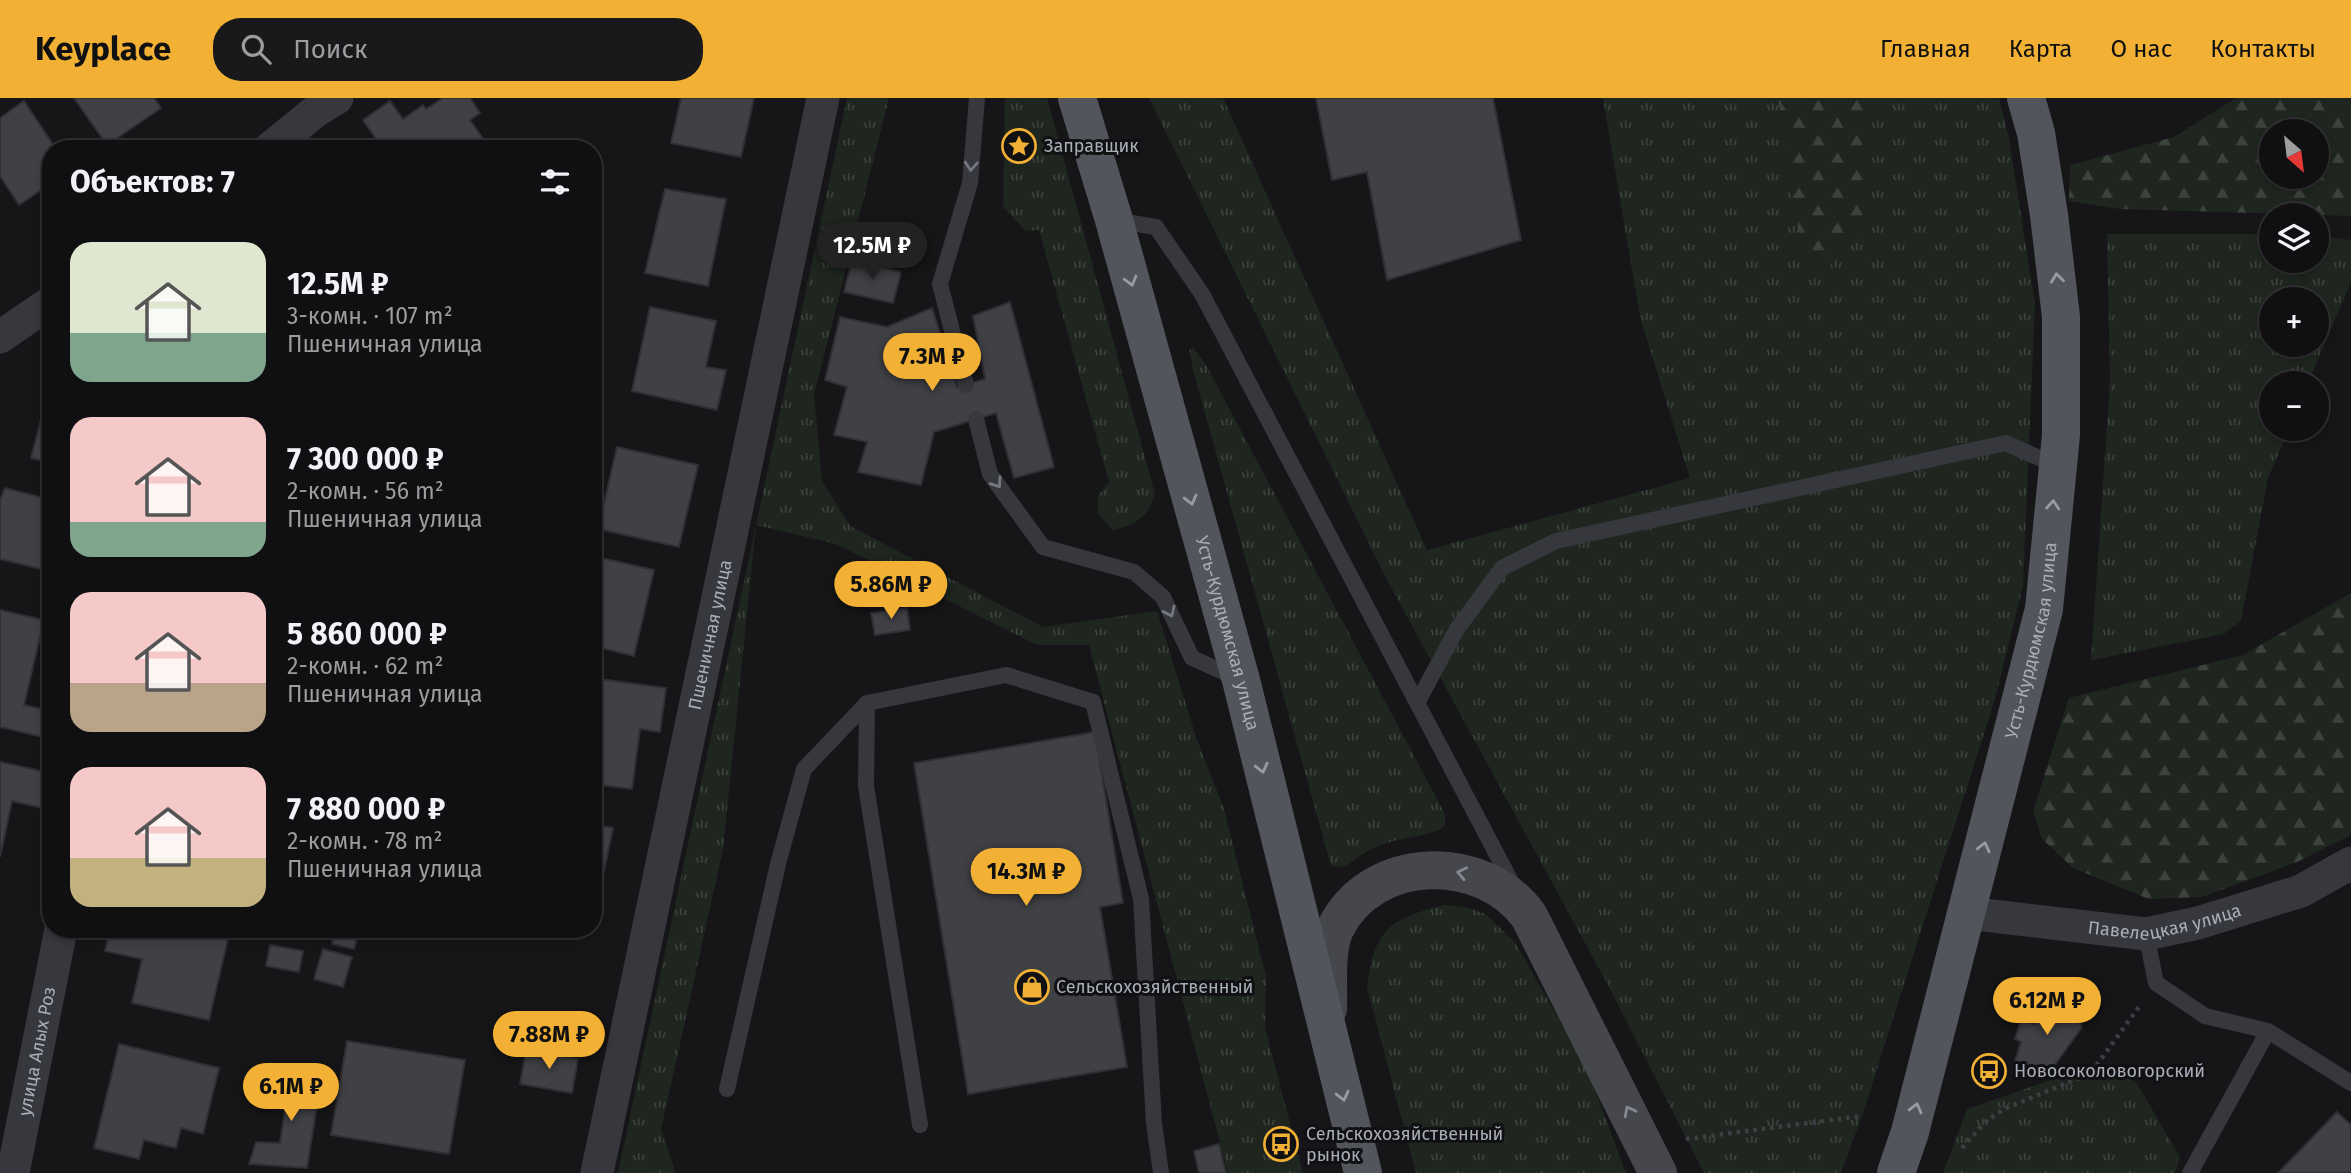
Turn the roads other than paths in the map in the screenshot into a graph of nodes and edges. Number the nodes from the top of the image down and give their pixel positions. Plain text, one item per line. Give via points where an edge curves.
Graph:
1 (337, 98) edge
2 (823, 98) edge
3 (976, 98) edge
4 (1077, 98) edge
5 (2026, 98) edge
6 (280, 140) edge
7 (1114, 220) junction
8 (42, 308) edge
9 (0, 338) edge
10 (966, 385) dead end
11 (976, 419) dead end
12 (2057, 466) junction
13 (1241, 680) junction
14 (867, 703) junction
15 (1417, 703) junction
16 (2351, 863) edge
17 (1967, 913) junction
18 (1529, 916) junction
19 (2146, 934) junction
20 (59, 938) edge
21 (1327, 1030) junction
22 (2268, 1031) junction
23 (2351, 1083) edge
24 (727, 1089) dead end
25 (920, 1125) dead end
26 (13, 1173) edge
27 (597, 1173) edge
28 (1161, 1173) edge
29 (1363, 1173) edge
30 (1658, 1173) edge
31 (1896, 1173) edge
32 (2190, 1173) edge

1 - 6 street
2 - 27 street, Пшеничная улица
3 -> 10 lane via 970,183 940,284
4 - 7 main road, Усть-Курдюмская улица
12 -> 5 main road, Усть-Курдюмская улица via 2061,317 2036,133
7 -> 13 main road, Усть-Курдюмская улица
7 - 15 lane via 1156,227 1202,294
8 - 9 street
11 -> 13 lane via 990,474 1043,547 1134,572 1163,597 1192,658
12 - 15 lane via 2006,443 1556,541 1502,568 1457,629
17 -> 12 main road, Усть-Курдюмская улица via 2044,608
13 -> 21 main road, Усть-Курдюмская улица
14 - 24 lane via 804,769
14 - 25 lane via 866,786
14 - 28 lane via 1006,675 1093,702 1141,899
15 - 18 lane
16 - 19 street, Павелецкая улица via 2301,891
17 - 19 street, Павелецкая улица
31 -> 17 main road, Усть-Курдюмская улица
18 -> 21 main road via 1510,895 1464,873 1423,870 1383,882 1353,905 1334,932
30 -> 18 main road
19 - 22 lane via 2156,983 2205,1016
20 - 26 street, улица Алых Роз
21 -> 29 main road, Усть-Курдюмская улица
22 - 23 lane
22 - 32 lane

